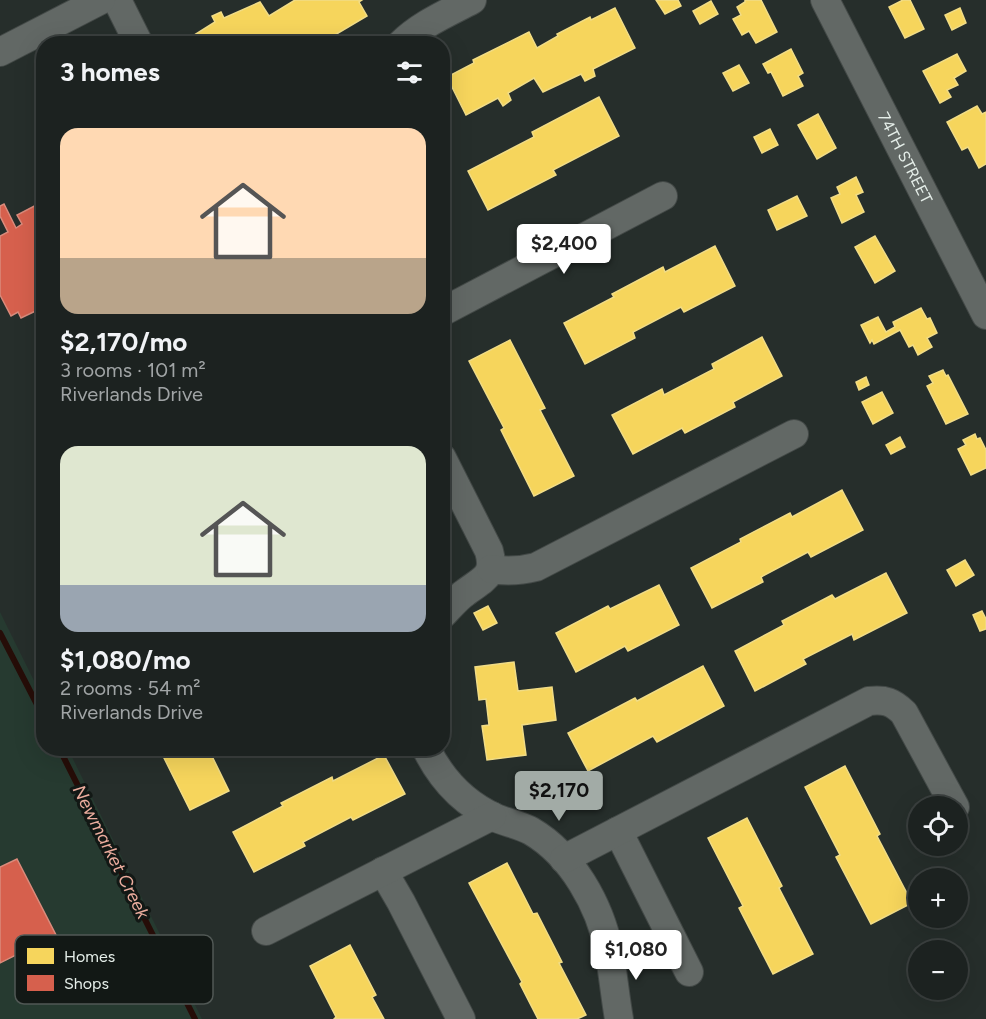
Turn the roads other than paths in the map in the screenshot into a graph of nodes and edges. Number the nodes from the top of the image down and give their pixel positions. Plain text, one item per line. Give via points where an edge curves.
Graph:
1 (101, 0) edge
2 (117, 0) edge
3 (472, 0) edge
4 (825, 0) edge
5 (135, 36) edge
6 (410, 36) edge
7 (0, 52) edge
8 (663, 196) dead end
9 (450, 308) edge
10 (986, 315) edge
11 (794, 434) dead end
12 (450, 474) edge
13 (491, 569) junction
14 (450, 607) edge
15 (430, 756) edge
16 (949, 796) edge
17 (492, 816) junction
18 (618, 831) junction
19 (564, 859) junction
20 (383, 871) junction
21 (266, 931) dead end
22 (609, 950) junction
23 (689, 972) dead end
24 (461, 1019) edge
25 (605, 1019) edge
26 (619, 1019) edge

1 - 7 street
2 - 5 street
3 - 6 street
4 - 10 street, 74TH STREET
8 - 9 street
11 - 13 street via 536,567 506,572
12 - 13 street via 489,551
13 - 14 street via 485,580
15 - 17 street via 451,786
16 - 18 street via 904,713 895,704 876,700
17 - 19 street via 529,830
17 - 20 street
18 - 19 street
18 - 23 street
19 - 22 street via 599,916
20 - 21 street
20 - 24 street
22 - 25 street
22 - 26 street

